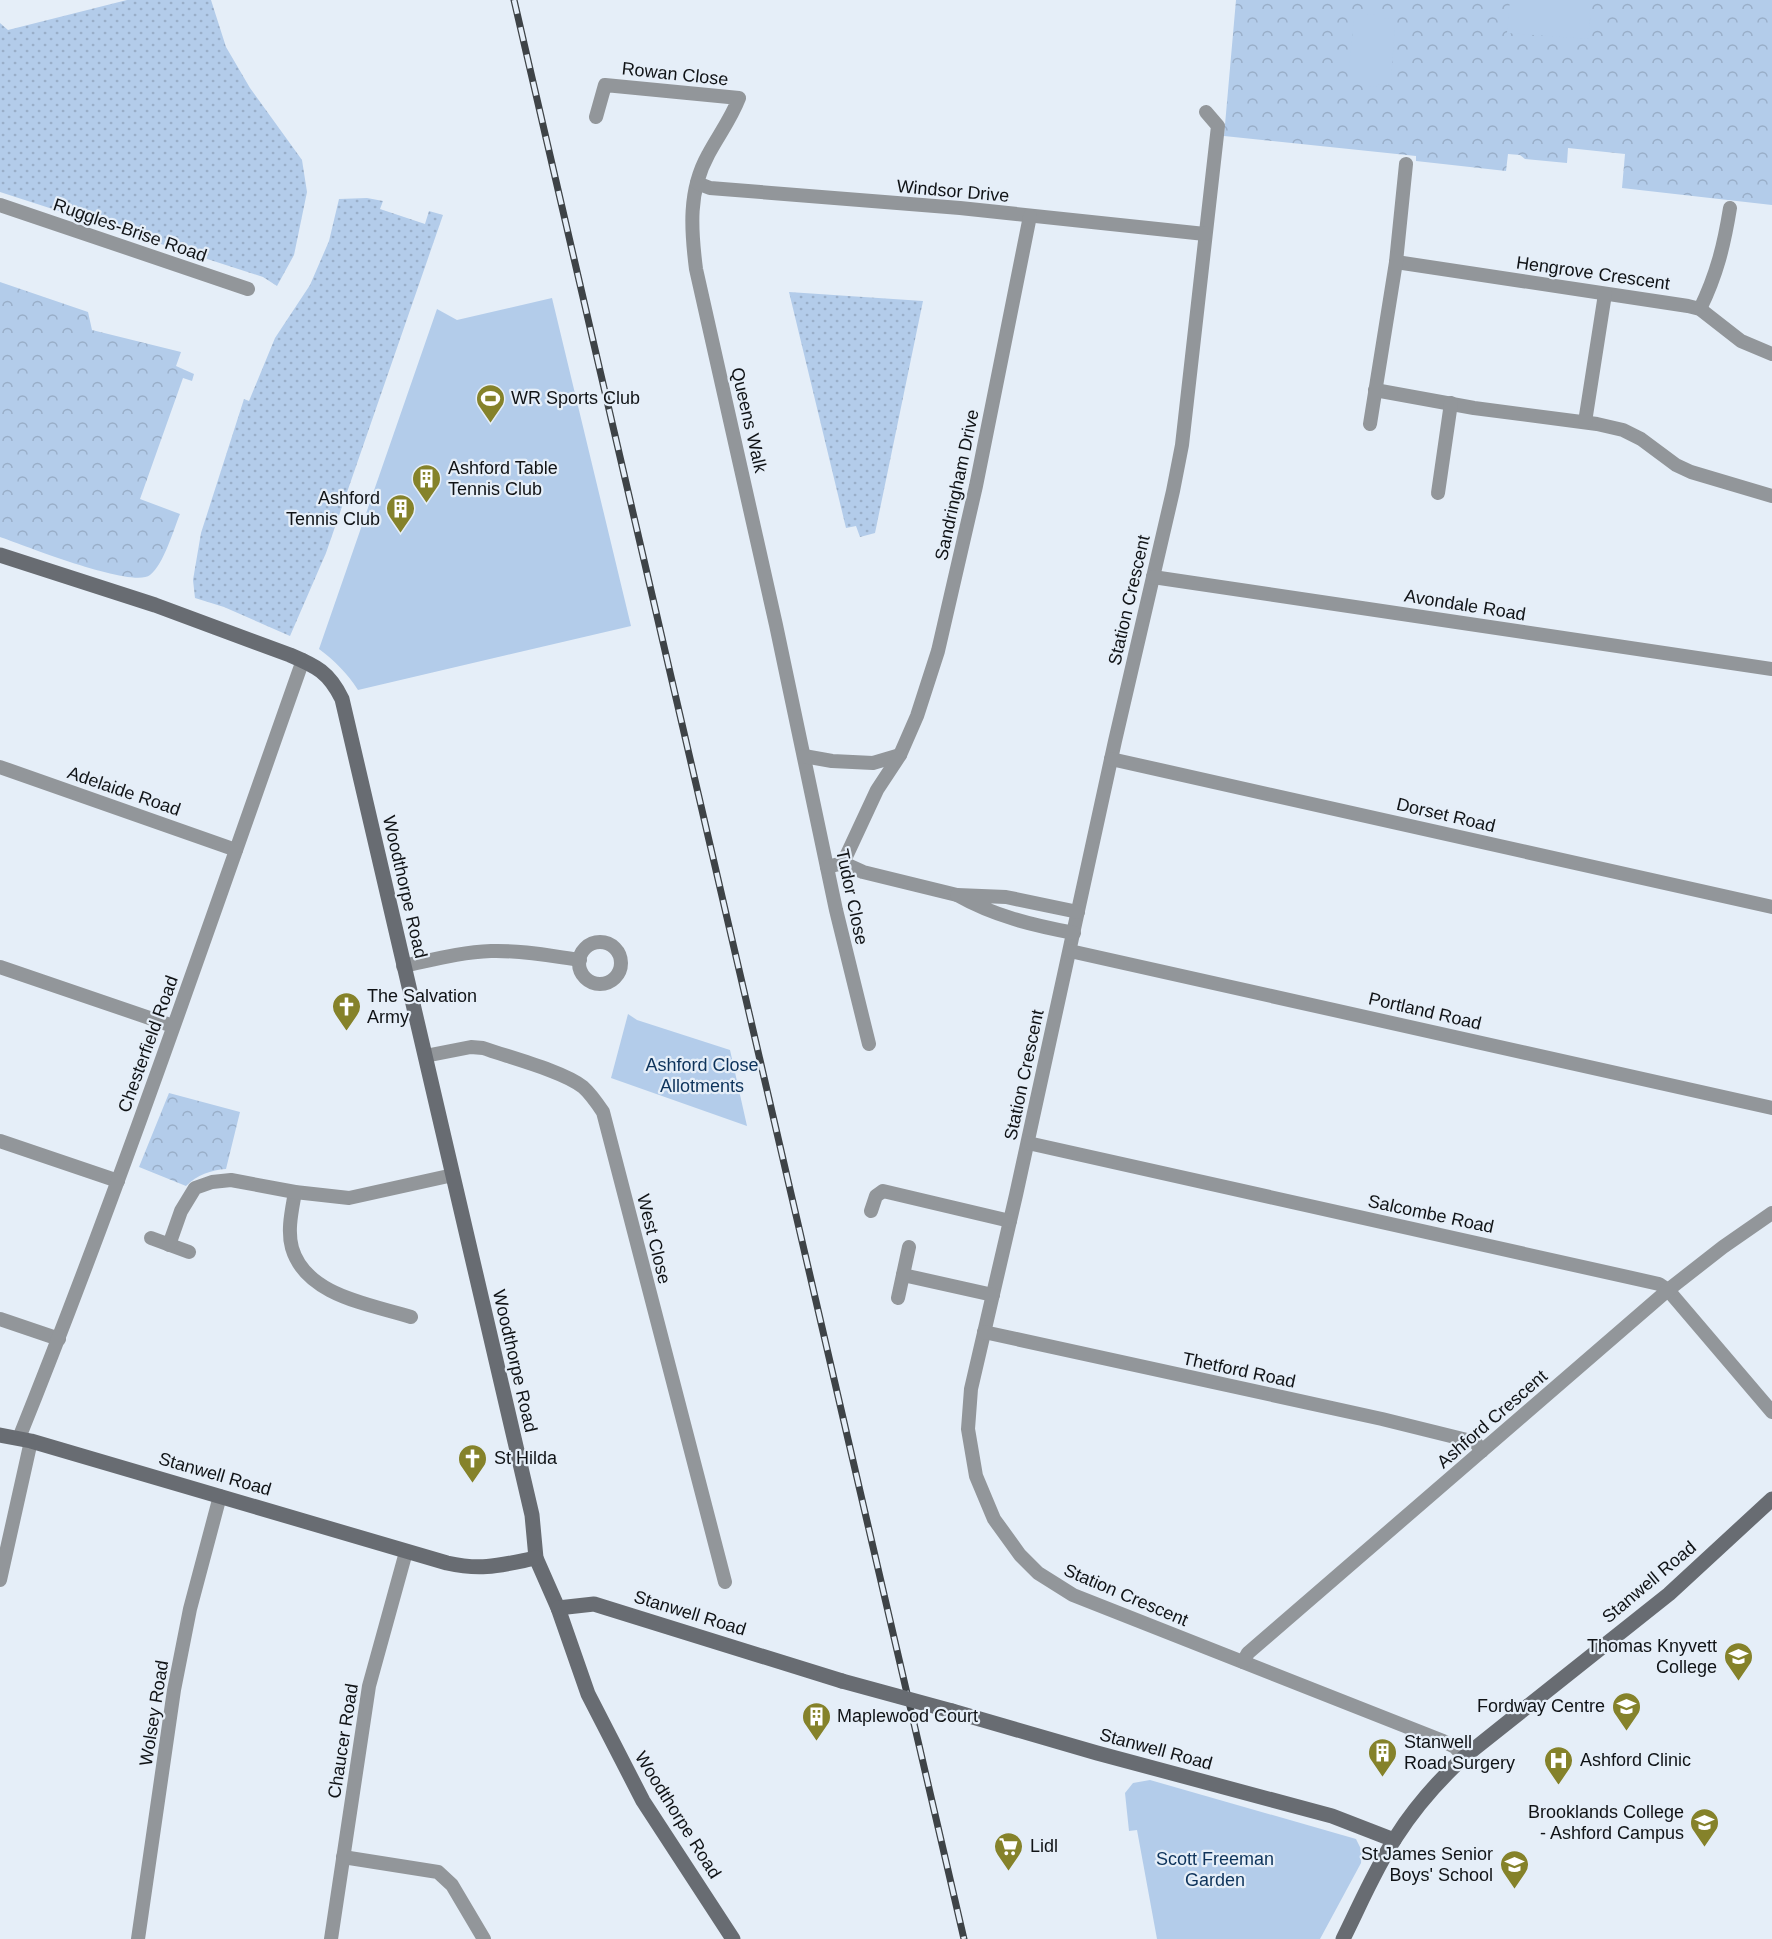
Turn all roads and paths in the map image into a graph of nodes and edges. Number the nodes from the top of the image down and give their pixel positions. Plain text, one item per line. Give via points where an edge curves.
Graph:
1 (739, 98) joint
2 (1206, 112) dead end
3 (596, 117) dead end
4 (1406, 164) dead end
5 (697, 183) junction
6 (0, 205) edge
7 (1730, 208) dead end
8 (1030, 216) junction
9 (1206, 234) junction
10 (1396, 262) junction
11 (248, 289) dead end
12 (1605, 294) junction
13 (1700, 309) junction
14 (1772, 354) edge
15 (1375, 390) junction
16 (1451, 403) junction
17 (1585, 422) junction
18 (1370, 424) dead end
19 (1438, 493) dead end
20 (1772, 496) edge
21 (0, 555) edge
22 (1153, 577) junction
23 (303, 660) junction
24 (1772, 669) edge
25 (900, 755) junction
26 (804, 756) junction
27 (1111, 759) junction
28 (0, 767) edge
29 (236, 850) junction
30 (843, 863) junction
31 (827, 867) junction
32 (957, 895) junction
33 (1772, 907) edge
34 (1078, 912) junction
35 (1074, 933) junction
36 (1070, 951) junction
37 (580, 960) dead end
38 (403, 966) junction
39 (0, 967) edge
40 (173, 1026) junction
41 (869, 1044) dead end
42 (425, 1056) junction
43 (1772, 1108) edge
44 (0, 1141) edge
45 (1028, 1143) junction
46 (453, 1175) junction
47 (117, 1181) junction
48 (295, 1192) junction
49 (871, 1211) dead end
50 (1772, 1213) edge
51 (1010, 1221) junction
52 (151, 1238) dead end
53 (169, 1245) junction
54 (909, 1247) dead end
55 (189, 1252) dead end
56 (903, 1275) junction
57 (1668, 1290) junction
58 (993, 1295) junction
59 (898, 1298) dead end
60 (411, 1317) dead end
61 (0, 1319) edge
62 (984, 1332) junction
63 (59, 1339) junction
64 (1772, 1412) edge
65 (0, 1435) edge
66 (25, 1439) junction
67 (1482, 1451) junction
68 (220, 1496) junction
69 (1772, 1499) edge
70 (406, 1552) junction
71 (536, 1558) junction
72 (0, 1580) edge
73 (725, 1582) dead end
74 (558, 1608) junction
75 (1243, 1662) junction
76 (1464, 1757) junction
77 (1394, 1840) junction
78 (343, 1857) junction
79 (138, 1939) edge
80 (331, 1939) edge
81 (484, 1939) edge
82 (733, 1939) edge
83 (1343, 1939) edge

1 - 3 street, Rowan Close via 605,85
1 - 5 street, Queens Walk via 706,157
2 - 9 street, Station Crescent via 1218,126
4 - 10 street
5 - 8 street, Windsor Drive via 710,188
5 - 26 street, Queens Walk via 691,226 696,269
6 - 11 street, Ruggles-Brise Road
7 - 13 street via 1722,255
8 - 9 street, Windsor Drive
8 - 25 street, Sandringham Drive via 953,593 917,716
9 - 22 street, Station Crescent via 1182,445
10 - 12 street, Hengrove Crescent
10 - 15 street
12 - 13 street, Hengrove Crescent
12 - 17 street
13 - 14 street, Hengrove Crescent via 1741,341
15 - 16 street
15 - 18 street
16 - 17 street
16 - 19 street
17 - 20 street via 1623,430 1691,472
21 - 23 street, Woodthorpe Road via 155,605
22 - 24 street, Avondale Road
22 - 27 street, Station Crescent
23 - 29 street, Chesterfield Road
23 - 38 street, Woodthorpe Road via 326,673 342,699
25 - 26 street via 873,763
25 - 30 street, Sandringham Drive via 878,790
26 - 31 street, Tudor Close
27 - 33 street, Dorset Road
27 - 34 street, Station Crescent
28 - 29 street, Adelaide Road
29 - 40 street, Chesterfield Road
30 - 31 street
30 - 32 street via 863,872
31 - 41 street, Tudor Close
32 - 34 street via 1006,897
32 - 35 street via 997,915
34 - 35 street, Station Crescent
35 - 36 street, Station Crescent
36 - 43 street, Portland Road
36 - 45 street, Station Crescent
37 - 38 street via 491,951
38 - 42 street, Woodthorpe Road
39 - 40 street
40 - 47 street, Chesterfield Road
42 - 46 street, Woodthorpe Road
42 - 73 street, West Close via 483,1048 581,1085 603,1113 727,1564
44 - 47 street
45 - 51 street, Station Crescent
45 - 57 street, Salcombe Road via 1618,1273
46 - 48 street via 349,1198
46 - 71 street, Woodthorpe Road via 532,1515
47 - 63 street, Chesterfield Road
48 - 53 street via 231,1180 195,1188 181,1211
48 - 60 street via 290,1223 292,1248 307,1275 332,1293
49 - 51 street via 876,1196 883,1191
50 - 57 street, Ashford Crescent
51 - 58 street, Station Crescent
52 - 53 street
53 - 55 street
54 - 56 street
56 - 58 street
56 - 59 street
57 - 64 street, Salcombe Road
57 - 67 street, Ashford Crescent
58 - 62 street, Station Crescent
61 - 63 street
62 - 67 street, Thetford Road via 1382,1419 1474,1442
62 - 75 street, Station Crescent via 971,1389 968,1429 976,1476 1007,1539 1038,1573 1073,1595
63 - 66 street, Chesterfield Road
65 - 66 street, Stanwell Road
66 - 68 street, Stanwell Road
66 - 72 street, Chesterfield Road
67 - 75 street, Ashford Crescent via 1248,1653
68 - 70 street, Stanwell Road
68 - 79 street, Wolsey Road via 190,1609 174,1690
69 - 76 street, Stanwell Road via 1669,1594
70 - 71 street, Stanwell Road via 469,1568
70 - 78 street, Chaucer Road via 369,1686
71 - 74 street
74 - 77 street, Stanwell Road, bridge via 594,1604 842,1681 1332,1816
74 - 82 street, Woodthorpe Road via 588,1694 611,1743 643,1801
75 - 76 street, Station Crescent via 1443,1741
76 - 77 street, Stanwell Road via 1440,1779
77 - 83 street, Stanwell Road
78 - 80 street, Chaucer Road
78 - 81 street via 438,1872 452,1885

